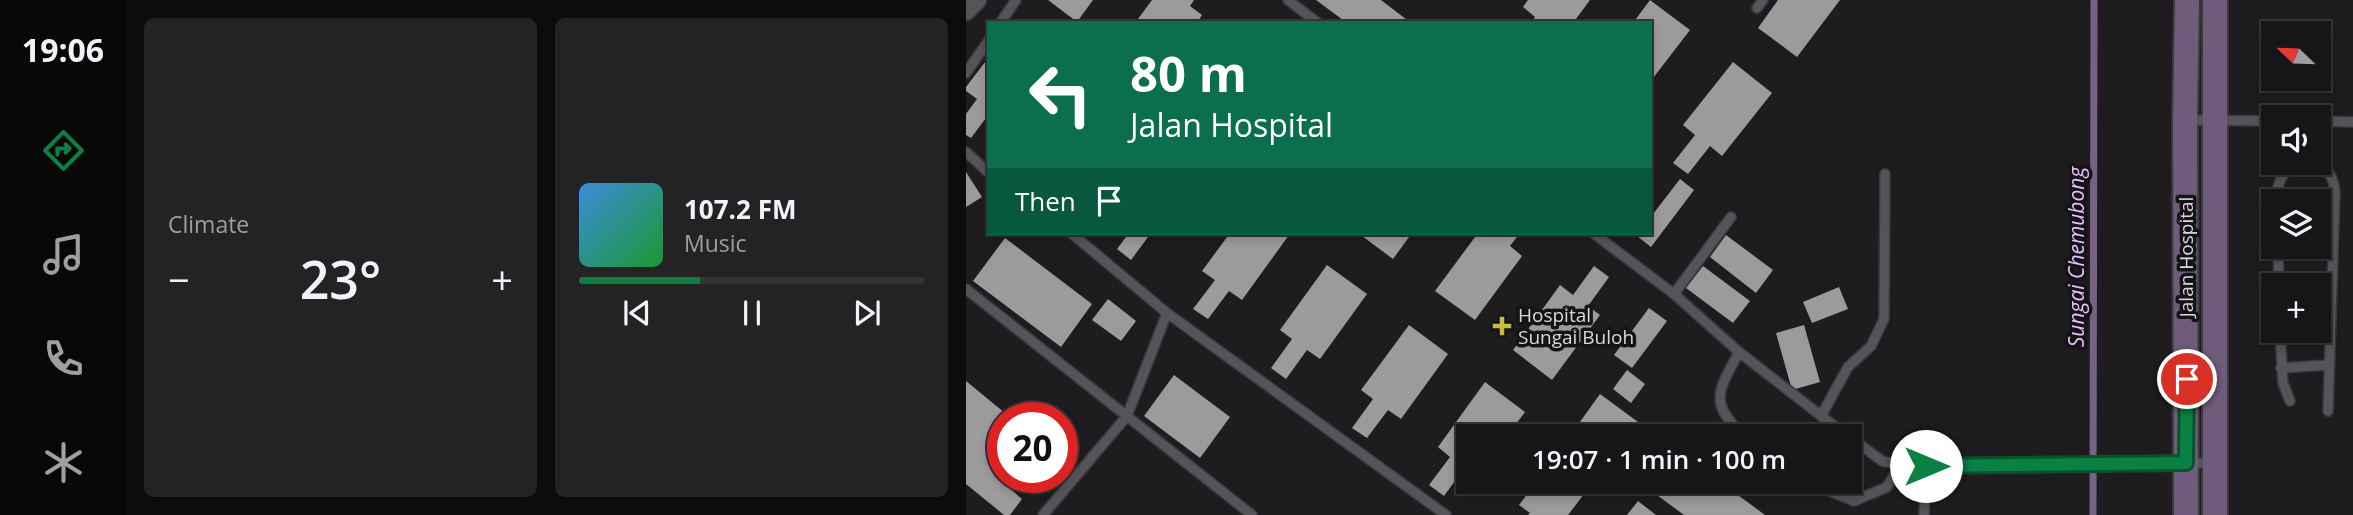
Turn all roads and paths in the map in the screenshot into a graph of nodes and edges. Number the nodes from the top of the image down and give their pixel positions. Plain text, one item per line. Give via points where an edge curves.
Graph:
1 (977, 0) edge
2 (1016, 0) edge
3 (1288, 0) edge
4 (2188, 0) edge
5 (2214, 0) edge
6 (966, 11) edge
7 (1001, 21) edge
8 (1315, 21) edge
9 (987, 43) edge
10 (966, 73) edge
11 (2185, 120) junction
12 (2214, 120) junction
13 (2261, 121) edge
14 (2331, 121) edge
15 (2353, 122) edge
16 (966, 152) edge
17 (987, 171) edge
18 (1885, 174) dead end
19 (2331, 174) edge
20 (1731, 217) dead end
21 (1074, 235) edge
22 (1596, 235) edge
23 (966, 289) edge
24 (1674, 294) junction
25 (1167, 313) junction
26 (2280, 343) edge
27 (1739, 352) junction
28 (2328, 365) junction
29 (2281, 368) junction
30 (2291, 401) dead end
31 (2328, 411) dead end
32 (1127, 416) junction
33 (1821, 416) junction
34 (1732, 424) edge
35 (1832, 424) edge
36 (1862, 446) edge
37 (2186, 463) junction
38 (2216, 464) junction
39 (1900, 465) junction
40 (1926, 466) junction
41 (1836, 494) edge
42 (1043, 515) edge
43 (1252, 515) edge
44 (1446, 515) edge
45 (1924, 515) edge
46 (2186, 515) edge
47 (2215, 515) edge

1 - 6 street
2 - 7 lane
3 - 8 lane
4 - 11 main road, Jalan Hospital
5 - 12 main road, Jalan Hospital
9 - 10 lane
11 - 12 lane
11 - 37 main road, Jalan Hospital
12 - 13 lane
12 - 38 main road, Jalan Hospital
14 - 15 lane
16 - 17 lane
18 - 33 lane via 1884,319 1871,346 1848,367
19 - 28 lane via 2335,192
20 - 24 lane
21 - 25 lane
22 - 24 lane
23 - 32 lane
24 - 27 lane
25 - 32 lane
25 - 44 lane
26 - 29 lane
27 - 33 lane
27 - 34 lane via 1722,385 1719,403
28 - 29 lane
28 - 31 lane
29 - 30 lane
32 - 42 lane
32 - 43 lane
33 - 35 lane
36 - 39 lane via 1882,461
37 - 38 lane
37 - 40 lane
37 - 46 main road, Jalan Hospital
38 - 47 main road, Jalan Hospital
39 - 40 lane
39 - 41 lane via 1887,487 1854,501
40 - 45 lane

